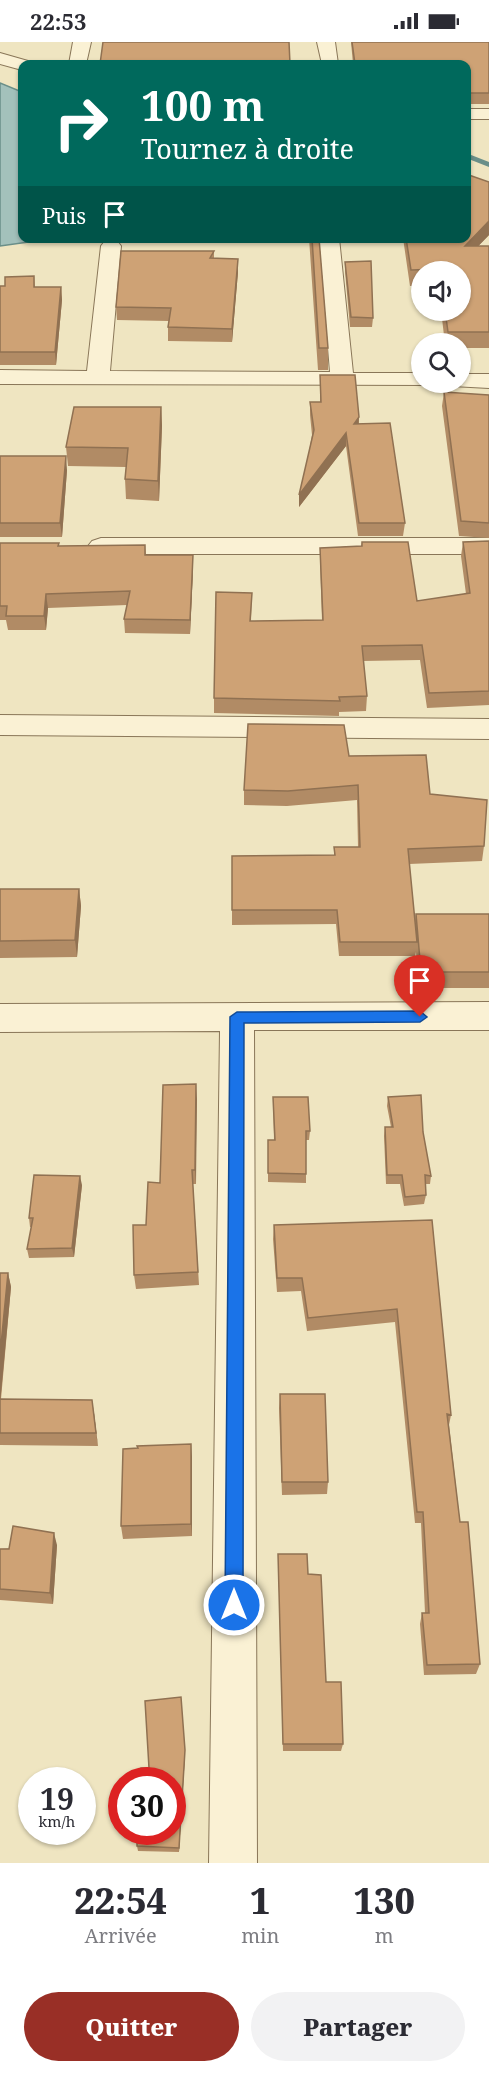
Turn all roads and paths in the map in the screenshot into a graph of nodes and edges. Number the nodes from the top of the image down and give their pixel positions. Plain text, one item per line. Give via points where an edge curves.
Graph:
1 (82, 42) edge
2 (326, 42) edge
3 (0, 58) edge
4 (79, 60) edge
5 (329, 60) edge
6 (18, 64) edge
7 (471, 114) edge
8 (489, 114) edge
9 (329, 243) edge
10 (111, 246) dead end
11 (0, 377) edge
12 (98, 377) junction
13 (342, 379) junction
14 (411, 380) edge
15 (471, 381) edge
16 (489, 381) edge
17 (72, 546) edge
18 (489, 546) edge
19 (0, 725) edge
20 (489, 729) edge
21 (489, 1016) edge
22 (237, 1017) junction
23 (0, 1018) edge
24 (233, 1863) edge

1 - 4 street
2 - 5 street
3 - 6 street
7 - 8 street
9 - 13 street
10 - 12 street
11 - 12 street
12 - 13 street
13 - 14 street
15 - 16 street
17 - 18 street
19 - 20 street
21 - 22 street
22 - 23 street
22 - 24 street

